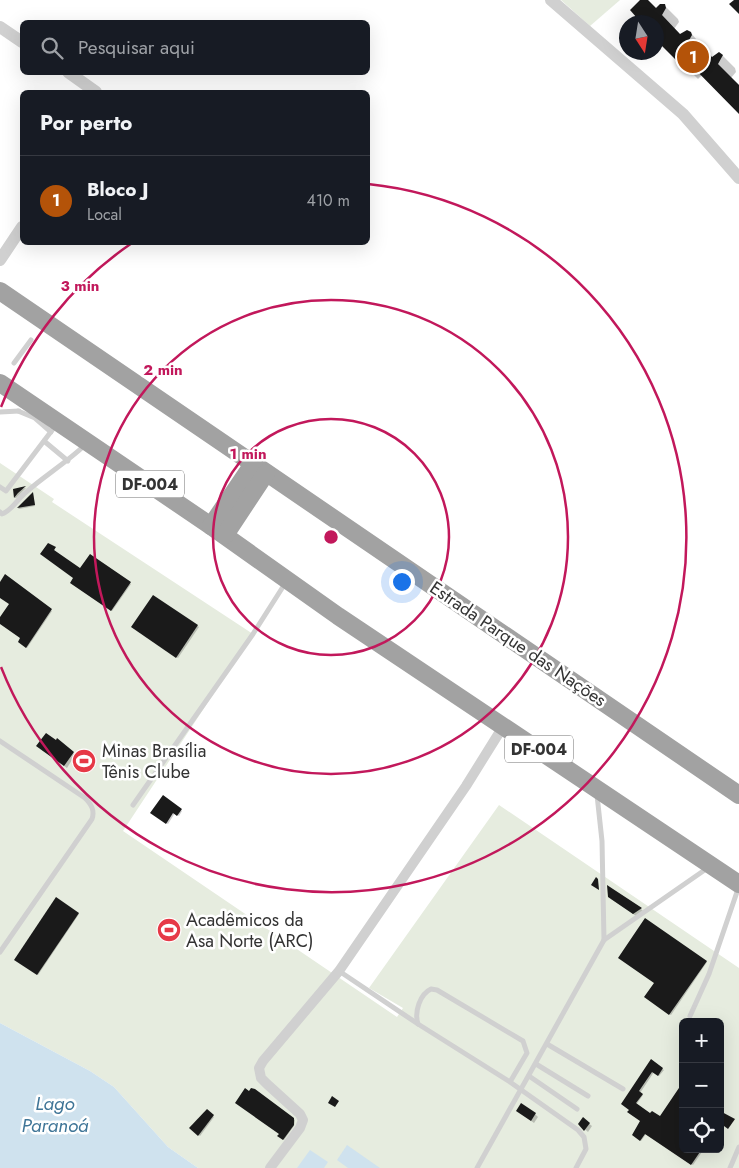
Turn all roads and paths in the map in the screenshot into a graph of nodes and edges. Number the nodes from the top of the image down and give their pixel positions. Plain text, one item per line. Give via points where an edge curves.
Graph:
1 (551, 0) edge
2 (0, 27) edge
3 (20, 41) edge
4 (72, 75) edge
5 (93, 90) edge
6 (739, 178) edge
7 (20, 230) edge
8 (0, 260) edge
9 (0, 291) edge
10 (31, 340) dead end
11 (14, 363) dead end
12 (0, 383) edge
13 (26, 408) junction
14 (0, 412) edge
15 (54, 427) junction
16 (44, 441) junction
17 (88, 442) junction
18 (68, 461) junction
19 (260, 468) junction
20 (0, 487) edge
21 (0, 512) edge
22 (218, 531) junction
23 (287, 579) junction
24 (504, 725) junction
25 (0, 741) edge
26 (596, 788) junction
27 (739, 795) edge
28 (133, 805) dead end
29 (711, 865) junction
30 (739, 885) edge
31 (604, 940) junction
32 (0, 952) edge
33 (339, 971) junction
34 (690, 1016) dead end
35 (418, 1024) junction
36 (547, 1044) junction
37 (536, 1064) junction
38 (529, 1076) junction
39 (510, 1082) junction
40 (623, 1089) dead end
41 (522, 1090) junction
42 (588, 1096) dead end
43 (577, 1109) dead end
44 (739, 1147) edge
45 (270, 1168) edge
46 (477, 1168) edge
47 (576, 1168) edge
48 (730, 1168) edge

1 - 6 street via 683,114
2 - 3 street
4 - 5 street
7 - 8 street
9 - 19 highway, Estrada Parque das Nações
10 - 11 lane
12 - 13 highway, DF-004
13 - 14 lane
13 - 15 highway, DF-004
15 - 16 lane
15 - 17 highway, DF-004
16 - 18 lane
16 - 20 lane via 6,491
17 - 18 lane
17 - 22 highway, DF-004
18 - 21 lane via 41,479 4,514
19 - 22 highway
19 - 27 highway, Estrada Parque das Nações
22 - 23 highway, DF-004
23 - 24 highway, DF-004
23 - 28 lane via 253,634
24 - 26 highway, DF-004
24 - 33 street
25 - 32 lane via 84,798 94,813
26 - 29 highway, DF-004
26 - 31 lane via 602,824
29 - 30 highway, DF-004
29 - 31 lane
30 - 34 lane via 710,974
31 - 36 lane
33 - 35 lane
33 - 45 street via 259,1068 261,1078 303,1120
35 - 39 lane
35 - 39 lane via 418,1007 425,992 434,989 517,1035 527,1053
36 - 37 lane
36 - 40 lane
37 - 38 lane
37 - 42 lane
38 - 41 lane
38 - 43 lane
39 - 41 lane
41 - 46 lane
41 - 47 lane via 584,1137 586,1149
44 - 48 lane

